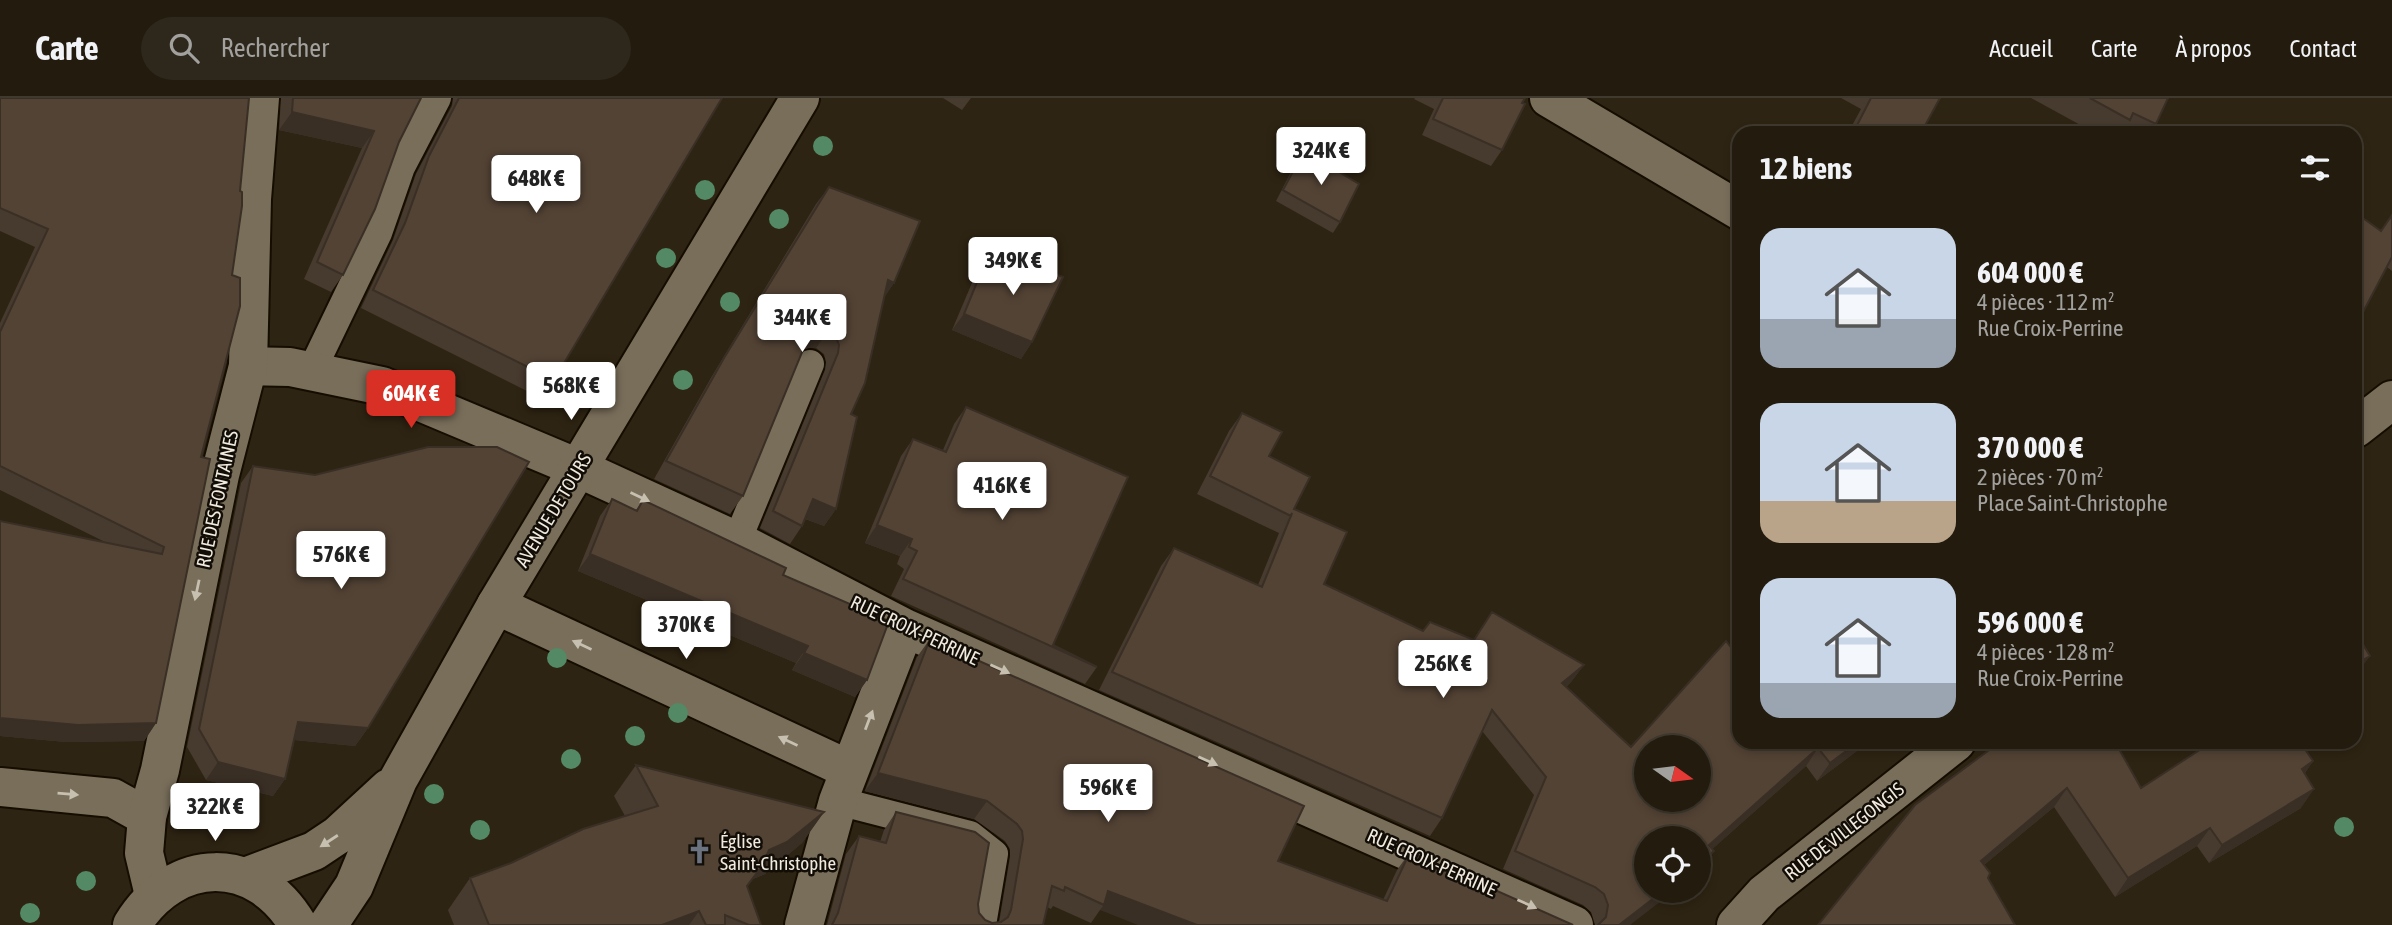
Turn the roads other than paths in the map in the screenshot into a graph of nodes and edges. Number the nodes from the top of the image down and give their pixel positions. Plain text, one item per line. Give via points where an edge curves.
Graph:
1 (260, 98) edge
2 (437, 98) edge
3 (800, 98) edge
4 (1549, 98) edge
5 (1732, 206) edge
6 (810, 364) dead end
7 (248, 366) junction
8 (311, 373) junction
9 (2392, 400) edge
10 (2362, 423) edge
11 (578, 468) junction
12 (737, 541) junction
13 (496, 605) junction
14 (905, 628) junction
15 (1947, 749) edge
16 (398, 780) junction
17 (844, 785) junction
18 (0, 787) edge
19 (148, 817) junction
20 (245, 877) junction
21 (143, 910) edge
22 (299, 925) edge
23 (328, 925) edge
24 (804, 925) edge
25 (982, 925) edge
26 (1574, 925) edge
27 (1737, 925) edge

1 - 7 street, RUE DES FONTAINES
2 - 8 lane via 401,167 378,233
3 - 11 street, AVENUE DE TOURS
4 - 5 street
6 - 12 lane
7 - 8 street, RUE CROIX-PERRINE via 290,367
7 -> 19 street, RUE DES FONTAINES via 220,475
8 - 11 street, RUE CROIX-PERRINE via 382,386
9 - 10 street
11 -> 12 street, RUE CROIX-PERRINE
11 - 13 street, AVENUE DE TOURS
12 - 14 street, RUE CROIX-PERRINE
13 - 16 street, AVENUE DE TOURS
17 -> 13 street
17 -> 14 street
14 -> 26 street, RUE CROIX-PERRINE
15 - 27 street, RUE DE VILLEGONGIS via 1764,894
16 -> 20 street, AVENUE DE TOURS via 322,846
16 - 23 street, AVENUE DE TOURS via 354,886
17 - 24 street
17 - 25 lane via 970,835 994,854
18 -> 19 street via 113,798
19 - 21 street, RUE DES FONTAINES
20 - 21 street via 196,874 174,882
20 - 22 street via 268,888

